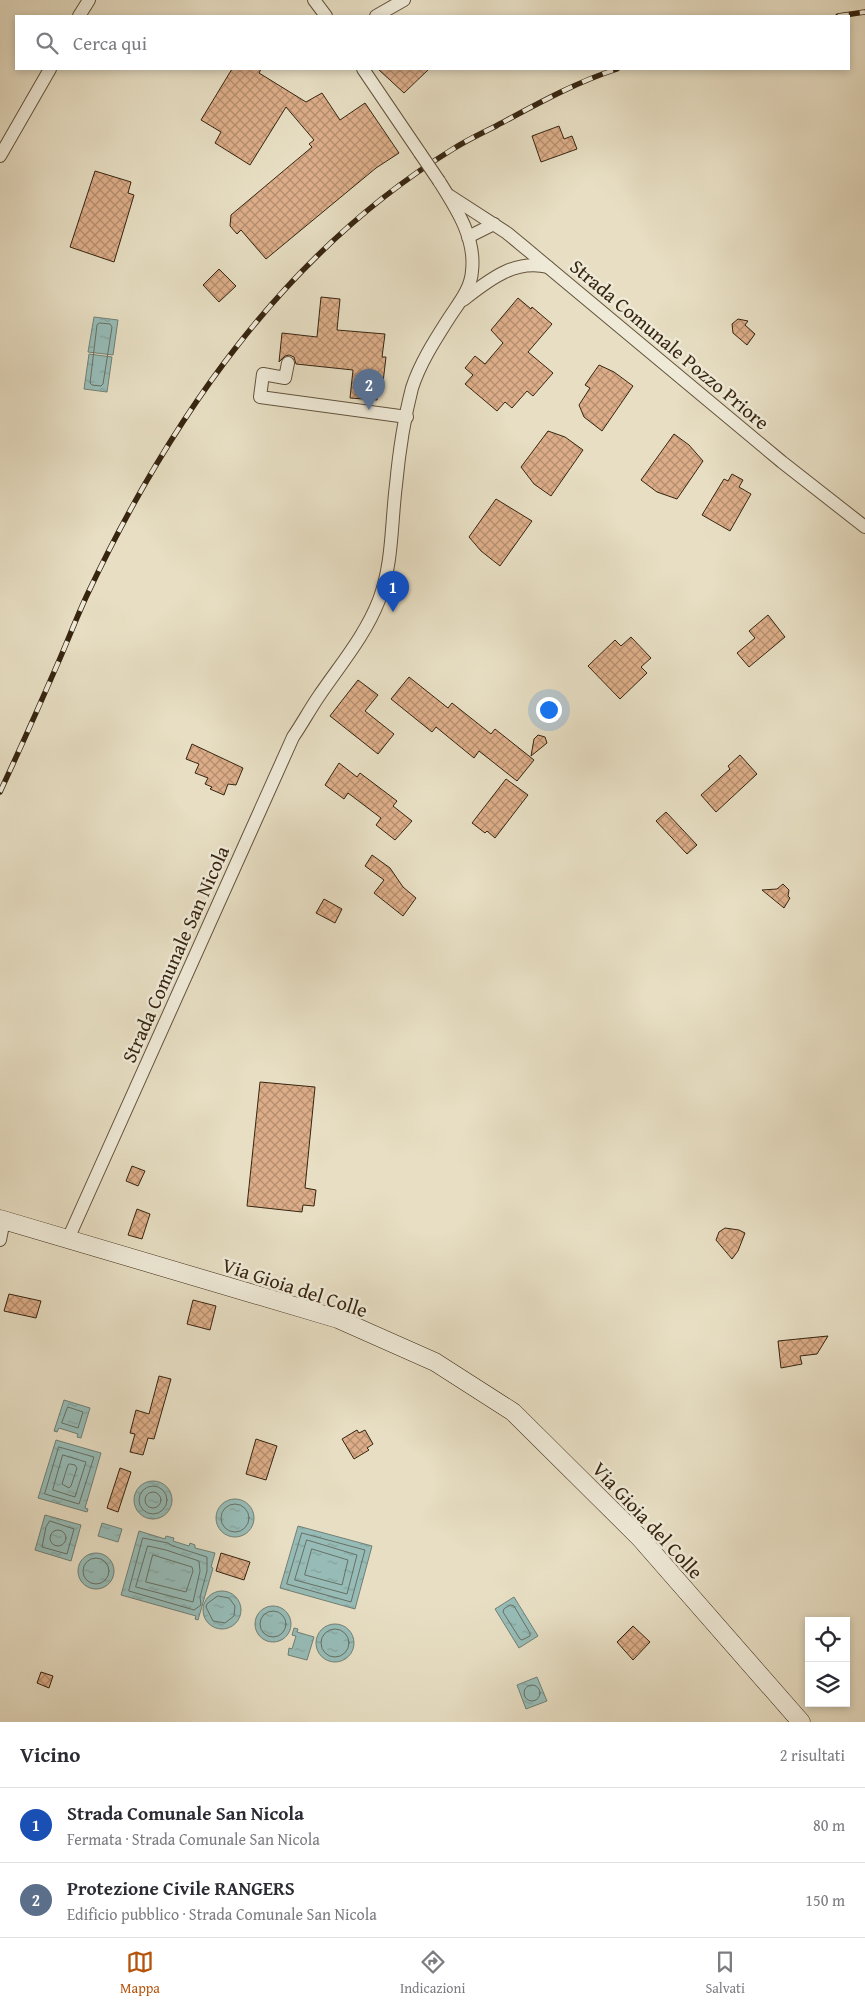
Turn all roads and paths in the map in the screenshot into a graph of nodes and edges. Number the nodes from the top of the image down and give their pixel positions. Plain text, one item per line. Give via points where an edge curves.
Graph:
1 (88, 0) edge
2 (314, 0) edge
3 (404, 0) edge
4 (80, 15) edge
5 (325, 15) edge
6 (378, 15) edge
7 (49, 70) edge
8 (364, 70) edge
9 (0, 156) edge
10 (448, 194) junction
11 (494, 224) junction
12 (468, 237) junction
13 (550, 268) junction
14 (461, 301) junction
15 (288, 363) dead end
16 (407, 417) junction
17 (865, 527) edge
18 (2, 1219) edge
19 (68, 1239) junction
20 (0, 1240) edge
21 (801, 1722) edge

1 - 4 street
2 - 5 street
3 - 6 street
7 - 9 street
8 - 10 street, bridge
10 - 11 street, Strada Comunale Pozzo Priore
10 - 12 street
11 - 12 street
11 - 13 street, Strada Comunale Pozzo Priore
12 - 14 street via 472,250 472,273
13 - 14 street via 525,265 512,268
13 - 17 street, Strada Comunale Pozzo Priore via 782,462
14 - 16 street, Strada Comunale San Nicola via 422,364
15 - 16 street via 285,378 263,374 260,397
16 - 19 street, Strada Comunale San Nicola via 396,484 390,559 378,600 356,645 293,737
18 - 19 main road, Via Gioia del Colle
18 - 20 street
19 - 21 main road, Via Gioia del Colle via 338,1319 435,1362 513,1412 640,1538

